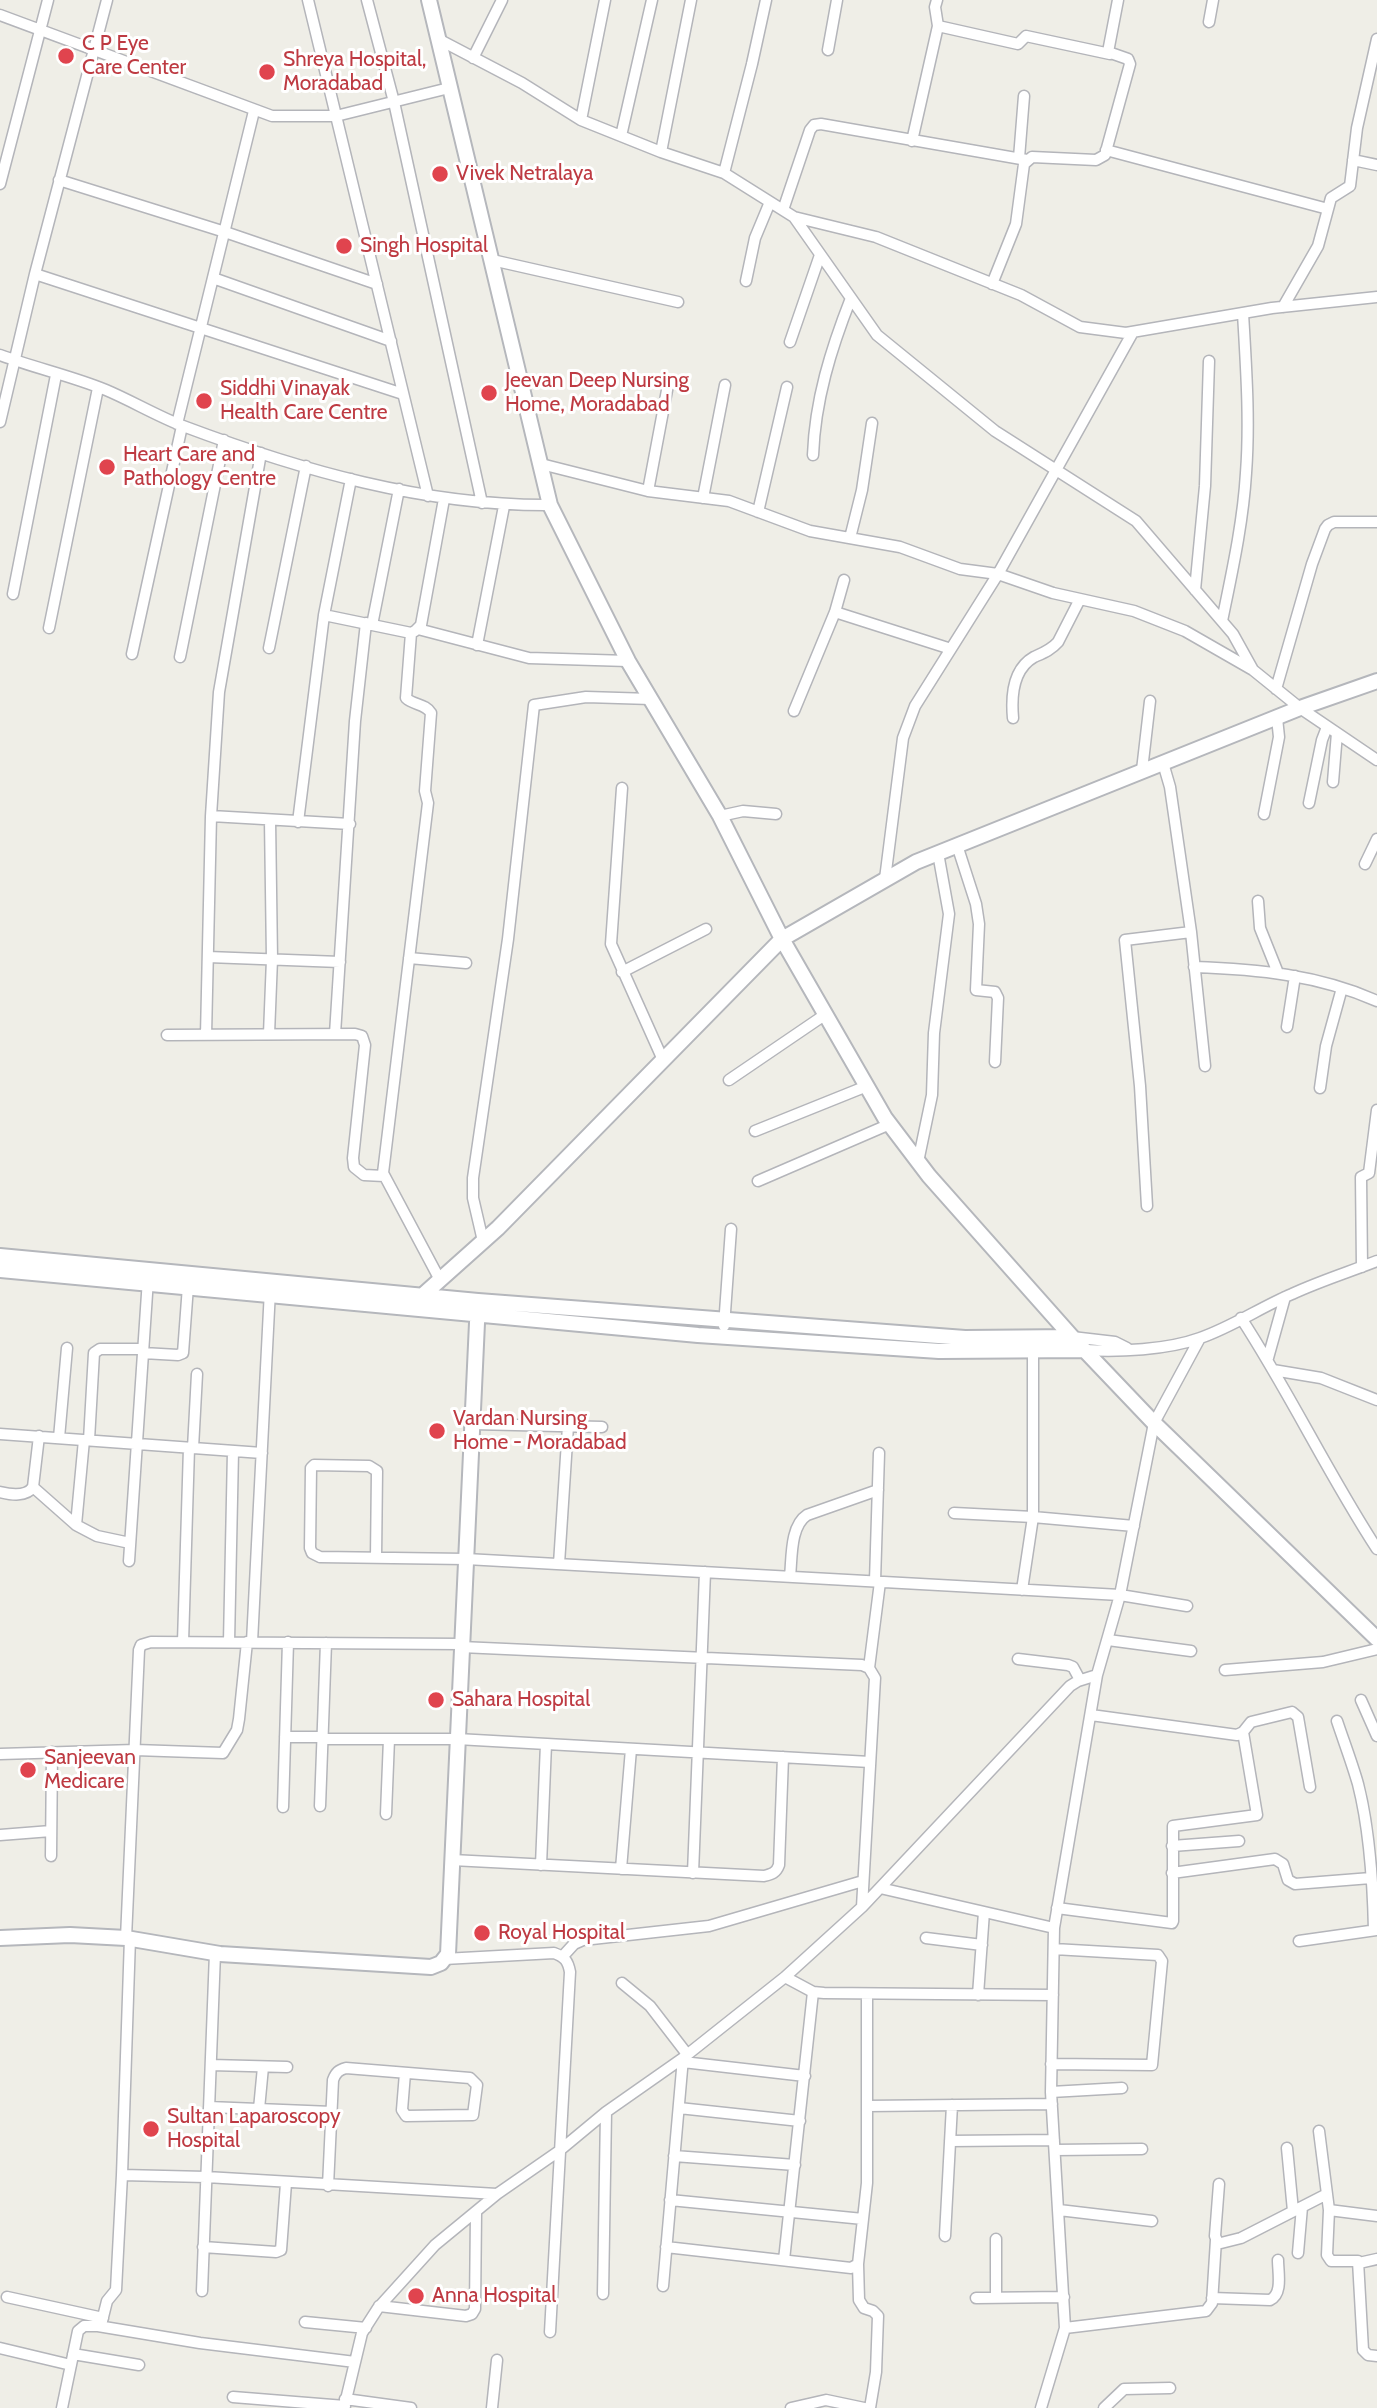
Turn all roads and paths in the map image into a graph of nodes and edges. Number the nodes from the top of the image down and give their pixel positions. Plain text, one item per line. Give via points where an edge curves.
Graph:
1 (48, 0) edge
2 (107, 0) edge
3 (367, 0) edge
4 (429, 0) edge
5 (502, 0) edge
6 (605, 0) edge
7 (652, 0) edge
8 (691, 0) edge
9 (766, 0) edge
10 (837, 0) edge
11 (937, 0) edge
12 (1118, 0) edge
13 (1213, 0) edge
14 (306, 1) edge
15 (0, 15) edge
16 (1209, 22) dead end
17 (938, 26) junction
18 (38, 29) junction
19 (437, 39) junction
20 (1377, 39) edge
21 (93, 50) junction
22 (828, 50) dead end
23 (1110, 54) junction
24 (473, 58) junction
25 (449, 88) junction
26 (1024, 96) dead end
27 (394, 102) junction
28 (254, 111) junction
29 (336, 116) junction
30 (581, 120) junction
31 (621, 136) junction
32 (912, 141) junction
33 (1106, 150) junction
34 (661, 152) junction
35 (1023, 159) junction
36 (1353, 160) junction
37 (1377, 165) edge
38 (724, 173) junction
39 (59, 180) junction
40 (0, 184) edge
41 (770, 202) junction
42 (1328, 209) junction
43 (783, 210) junction
44 (794, 217) junction
45 (225, 232) junction
46 (820, 256) junction
47 (492, 260) junction
48 (35, 274) junction
49 (213, 278) junction
50 (746, 281) dead end
51 (377, 284) junction
52 (992, 284) junction
53 (1377, 297) edge
54 (850, 298) junction
55 (678, 302) dead end
56 (1283, 307) junction
57 (1243, 313) junction
58 (201, 328) junction
59 (1133, 332) junction
60 (391, 341) junction
61 (790, 342) dead end
62 (0, 355) edge
63 (13, 360) junction
64 (1209, 361) dead end
65 (56, 375) junction
66 (725, 385) dead end
67 (668, 386) dead end
68 (787, 387) dead end
69 (98, 388) junction
70 (403, 394) junction
71 (3, 395) edge
72 (0, 422) edge
73 (872, 423) dead end
74 (180, 425) junction
75 (224, 440) junction
76 (261, 453) junction
77 (813, 455) dead end
78 (541, 464) junction
79 (306, 466) junction
80 (1056, 470) junction
81 (351, 479) junction
82 (399, 489) junction
83 (648, 491) junction
84 (428, 496) junction
85 (702, 498) junction
86 (444, 499) junction
87 (482, 503) junction
88 (550, 505) junction
89 (504, 506) junction
90 (758, 512) junction
91 (1377, 522) edge
92 (850, 538) junction
93 (998, 574) junction
94 (844, 580) dead end
95 (1195, 590) junction
96 (13, 594) dead end
97 (1080, 599) junction
98 (835, 612) junction
99 (324, 615) junction
100 (1222, 621) junction
101 (369, 624) junction
102 (48, 628) dead end
103 (414, 631) junction
104 (477, 645) junction
105 (269, 648) dead end
106 (951, 649) junction
107 (132, 654) dead end
108 (180, 657) dead end
109 (628, 661) junction
110 (1253, 670) junction
111 (1377, 681) edge
112 (1276, 689) junction
113 (651, 699) junction
114 (1150, 701) dead end
115 (1300, 708) junction
116 (794, 711) dead end
117 (1013, 718) dead end
118 (1277, 718) junction
119 (1327, 727) junction
120 (1337, 733) junction
121 (1377, 760) edge
122 (1163, 763) junction
123 (1142, 770) junction
124 (1333, 782) dead end
125 (622, 788) dead end
126 (1309, 803) dead end
127 (776, 814) dead end
128 (1264, 814) dead end
129 (211, 816) junction
130 (720, 816) junction
131 (270, 820) junction
132 (298, 822) junction
133 (350, 824) junction
134 (1377, 839) edge
135 (957, 845) junction
136 (938, 852) junction
137 (1365, 864) dead end
138 (885, 879) junction
139 (1258, 901) dead end
140 (706, 929) dead end
141 (1191, 932) junction
142 (782, 939) junction
143 (208, 957) junction
144 (409, 958) junction
145 (272, 959) junction
146 (340, 962) junction
147 (466, 963) dead end
148 (1194, 967) junction
149 (622, 972) junction
150 (1278, 973) junction
151 (1295, 976) junction
152 (1342, 988) junction
153 (1377, 1001) edge
154 (826, 1014) junction
155 (1287, 1027) dead end
156 (269, 1034) junction
157 (335, 1034) junction
158 (166, 1035) dead end
159 (206, 1035) junction
160 (663, 1060) junction
161 (995, 1062) dead end
162 (1205, 1066) dead end
163 (729, 1080) dead end
164 (867, 1086) junction
165 (1320, 1088) dead end
166 (1377, 1110) edge
167 (890, 1124) junction
168 (755, 1131) dead end
169 (918, 1162) junction
170 (384, 1176) junction
171 (758, 1181) dead end
172 (1147, 1206) dead end
173 (731, 1229) dead end
174 (483, 1241) junction
175 (0, 1256) edge
176 (1377, 1261) edge
177 (1362, 1267) junction
178 (0, 1270) edge
179 (148, 1277) junction
180 (440, 1280) junction
181 (188, 1286) junction
182 (270, 1288) junction
183 (423, 1295) junction
184 (1285, 1297) junction
185 (414, 1308) junction
186 (478, 1308) junction
187 (1241, 1318) junction
188 (724, 1320) junction
189 (723, 1336) junction
190 (1072, 1337) junction
191 (1200, 1338) junction
192 (67, 1348) dead end
193 (1128, 1348) junction
194 (1033, 1350) junction
195 (1084, 1350) junction
196 (143, 1351) junction
197 (1268, 1358) junction
198 (1273, 1370) junction
199 (197, 1374) dead end
200 (1377, 1400) edge
201 (472, 1423) junction
202 (1154, 1423) junction
203 (568, 1426) junction
204 (603, 1427) dead end
205 (0, 1433) edge
206 (39, 1436) junction
207 (59, 1438) junction
208 (87, 1440) junction
209 (136, 1444) junction
210 (191, 1448) junction
211 (233, 1451) junction
212 (262, 1453) junction
213 (879, 1453) dead end
214 (33, 1487) junction
215 (878, 1490) junction
216 (0, 1492) edge
217 (954, 1513) dead end
218 (1033, 1517) junction
219 (76, 1525) junction
220 (1134, 1526) junction
221 (130, 1543) junction
222 (1377, 1549) edge
223 (376, 1558) junction
224 (466, 1559) junction
225 (129, 1561) dead end
226 (559, 1564) junction
227 (705, 1572) junction
228 (790, 1577) junction
229 (878, 1582) junction
230 (1022, 1590) junction
231 (1120, 1595) junction
232 (1187, 1606) dead end
233 (1377, 1639) edge
234 (1108, 1640) junction
235 (183, 1642) junction
236 (229, 1642) junction
237 (249, 1642) junction
238 (288, 1643) junction
239 (326, 1643) junction
240 (462, 1645) junction
241 (1377, 1649) edge
242 (1191, 1651) dead end
243 (701, 1658) junction
244 (1018, 1659) dead end
245 (869, 1668) junction
246 (1225, 1670) dead end
247 (1097, 1675) junction
248 (1080, 1680) junction
249 (1360, 1700) dead end
250 (1091, 1715) junction
251 (1337, 1721) dead end
252 (1243, 1732) junction
253 (1377, 1736) edge
254 (285, 1737) junction
255 (323, 1738) junction
256 (389, 1739) junction
257 (457, 1739) junction
258 (546, 1744) junction
259 (631, 1749) junction
260 (135, 1750) junction
261 (52, 1752) junction
262 (698, 1753) junction
263 (0, 1754) edge
264 (783, 1757) junction
265 (870, 1762) junction
266 (1310, 1787) dead end
267 (320, 1806) dead end
268 (283, 1807) dead end
269 (386, 1814) dead end
270 (51, 1831) junction
271 (0, 1835) edge
272 (1239, 1841) dead end
273 (1172, 1846) junction
274 (51, 1856) dead end
275 (452, 1860) junction
276 (541, 1865) junction
277 (621, 1869) junction
278 (693, 1872) junction
279 (1172, 1873) junction
280 (1371, 1878) junction
281 (863, 1881) junction
282 (880, 1888) junction
283 (862, 1907) junction
284 (1057, 1908) junction
285 (984, 1912) junction
286 (1054, 1928) junction
287 (1375, 1930) edge
288 (0, 1938) edge
289 (128, 1938) junction
290 (926, 1938) dead end
291 (1299, 1941) dead end
292 (982, 1945) junction
293 (1054, 1949) junction
294 (215, 1953) junction
295 (563, 1956) junction
296 (444, 1959) junction
297 (785, 1977) junction
298 (622, 1983) dead end
299 (813, 1992) junction
300 (867, 1994) junction
301 (978, 1995) junction
302 (1053, 1995) junction
303 (684, 2058) junction
304 (1051, 2064) junction
305 (211, 2065) junction
306 (263, 2067) junction
307 (287, 2067) dead end
308 (405, 2073) junction
309 (805, 2076) junction
310 (1122, 2088) dead end
311 (1051, 2092) junction
312 (1052, 2104) junction
313 (952, 2105) junction
314 (867, 2106) junction
315 (209, 2107) junction
316 (679, 2108) junction
317 (260, 2109) junction
318 (332, 2112) junction
319 (606, 2112) junction
320 (800, 2121) junction
321 (1319, 2131) dead end
322 (950, 2141) junction
323 (1054, 2145) junction
324 (1287, 2148) dead end
325 (1142, 2149) dead end
326 (559, 2151) junction
327 (674, 2156) junction
328 (795, 2165) junction
329 (122, 2175) junction
330 (206, 2177) junction
331 (286, 2183) junction
332 (1219, 2184) dead end
333 (328, 2186) junction
334 (497, 2194) junction
335 (1327, 2194) junction
336 (670, 2200) junction
337 (1297, 2209) junction
338 (1059, 2210) junction
339 (1329, 2210) junction
340 (790, 2211) junction
341 (476, 2213) junction
342 (1377, 2216) edge
343 (863, 2219) junction
344 (1152, 2221) dead end
345 (945, 2236) dead end
346 (996, 2239) dead end
347 (1216, 2239) junction
348 (203, 2247) junction
349 (666, 2247) junction
350 (1298, 2253) dead end
351 (1377, 2259) edge
352 (784, 2260) junction
353 (1278, 2260) dead end
354 (1359, 2263) junction
355 (858, 2264) junction
356 (663, 2286) dead end
357 (202, 2291) dead end
358 (603, 2294) dead end
359 (8, 2297) dead end
360 (1064, 2297) junction
361 (976, 2298) dead end
362 (996, 2298) junction
363 (1212, 2298) junction
364 (379, 2306) junction
365 (100, 2322) junction
366 (305, 2322) dead end
367 (366, 2328) junction
368 (1065, 2328) junction
369 (550, 2332) dead end
370 (0, 2348) edge
371 (73, 2354) junction
372 (1377, 2356) edge
373 (497, 2360) dead end
374 (355, 2362) junction
375 (71, 2365) junction
376 (139, 2365) dead end
377 (1170, 2388) dead end
378 (233, 2397) dead end
379 (345, 2404) edge
380 (851, 2407) edge
381 (62, 2408) edge
382 (411, 2408) edge
383 (492, 2408) edge
384 (791, 2408) edge
385 (864, 2408) edge
386 (870, 2408) edge
387 (1041, 2408) edge
388 (1104, 2408) edge

1 - 18 street
2 - 21 street
3 - 27 street
4 - 19 main road
5 - 24 street
6 - 30 street
7 - 31 street
8 - 34 street
9 - 38 street
10 - 22 street
11 - 17 street
12 - 23 street via 1107,49
13 - 16 street
14 - 29 street
15 - 18 street
17 - 23 street via 1018,44 1026,36
17 - 32 street
18 - 21 street
18 - 40 street
19 - 24 street
19 - 25 main road
20 - 36 street
21 - 28 street
21 - 39 street
23 - 33 street via 1130,64
24 - 30 street
25 - 27 street
25 - 47 main road
26 - 35 street
27 - 29 street
27 - 87 street
28 - 29 street via 272,117
28 - 45 street
29 - 51 street
30 - 31 street
31 - 34 street
32 - 35 street
32 - 43 street via 814,125
33 - 35 street via 1096,160
33 - 42 street
34 - 38 street
35 - 52 street via 1016,224
36 - 37 street
36 - 42 street via 1350,186 1331,198
38 - 41 street
39 - 45 street
39 - 48 street
41 - 43 street
41 - 50 street via 755,238
42 - 56 street via 1318,246
43 - 44 street
44 - 46 street
44 - 52 street via 876,236
45 - 49 street
45 - 51 street
46 - 54 street
46 - 61 street
47 - 55 street
47 - 78 main road
48 - 58 street
48 - 63 street
49 - 58 street
49 - 60 street
51 - 60 street
52 - 59 street via 1080,327
53 - 56 street
54 - 77 street via 827,362
54 - 80 street via 877,335 925,376 995,431
56 - 57 street
57 - 59 street
57 - 100 street via 1246,473
58 - 70 street
58 - 74 street
59 - 80 street
60 - 70 street
62 - 63 street
63 - 65 street
63 - 71 street
64 - 95 street via 1205,486
65 - 69 street
65 - 96 street
66 - 85 street
67 - 83 street
68 - 90 street
69 - 74 street
69 - 102 street
70 - 84 street
71 - 72 street
73 - 92 street
74 - 75 street
74 - 107 street
75 - 76 street
75 - 108 street
76 - 79 street
76 - 129 street via 221,676
78 - 83 street
78 - 88 main road
79 - 81 street
79 - 105 street
80 - 93 street
80 - 95 street via 1136,521
81 - 82 street
81 - 99 street
82 - 84 street
82 - 101 street
83 - 85 street
84 - 86 street
85 - 90 street via 729,501
86 - 87 street
86 - 103 street via 421,625
87 - 89 street
88 - 89 street
88 - 109 main road
89 - 104 street
90 - 92 street via 810,531
91 - 112 street via 1328,525
92 - 93 street via 900,547 960,569
93 - 97 street
93 - 106 street
94 - 98 street
95 - 100 street
97 - 110 street via 1134,611 1185,631
97 - 117 street via 1053,648 1019,671
98 - 106 street
98 - 116 street
99 - 101 street
99 - 132 street
100 - 110 street
101 - 103 street
101 - 133 street via 355,721
103 - 104 street
103 - 144 street via 406,698 431,713 428,803
104 - 109 street via 529,658
106 - 138 street via 915,706 903,738
109 - 113 main road
110 - 112 street
111 - 115 main road
112 - 115 street
113 - 130 main road
113 - 174 street via 586,697 534,705 508,939 473,1178
114 - 123 street
115 - 118 main road
115 - 119 street
118 - 122 main road
118 - 128 street via 1279,737
119 - 120 street
119 - 126 street
120 - 121 street
120 - 124 street
122 - 123 main road
122 - 141 street
123 - 135 main road
125 - 149 street via 610,933
127 - 130 street via 743,811
129 - 131 street
129 - 143 street
130 - 142 main road
131 - 132 street
131 - 145 street
132 - 133 street
133 - 146 street
134 - 137 street
135 - 136 main road
135 - 161 street via 979,924 975,988 995,992 998,998
136 - 138 main road
136 - 169 street via 949,914 934,1033 932,1095
138 - 142 main road
139 - 150 street via 1260,928
140 - 149 street
141 - 148 street
141 - 172 street via 1125,940
142 - 154 main road
142 - 160 main road
143 - 145 street
143 - 159 street
144 - 147 street
144 - 170 street
145 - 146 street
145 - 156 street
146 - 157 street
148 - 150 street
148 - 162 street
149 - 160 street
150 - 151 street
151 - 152 street
151 - 155 street
152 - 153 street
152 - 165 street
154 - 163 street
154 - 164 main road
156 - 157 street
156 - 159 street
157 - 170 street via 362,1036 365,1045 354,1167 363,1175
158 - 159 street
160 - 174 main road
164 - 167 main road
164 - 168 street
166 - 177 street via 1369,1173 1361,1177
167 - 169 main road
167 - 171 street
169 - 190 main road
170 - 180 street
173 - 188 street
174 - 180 main road
175 - 179 main road
176 - 177 street
177 - 184 street
178 - 179 main road
179 - 181 main road
179 - 182 main road
179 - 196 street
180 - 183 main road
181 - 182 main road
181 - 196 street via 183,1353
182 - 183 main road
182 - 185 main road
182 - 212 street
183 - 185 main road
183 - 186 main road
184 - 187 street
184 - 197 street
185 - 186 main road
186 - 188 main road
186 - 189 main road
186 - 201 main road
187 - 191 street
187 - 197 street
188 - 189 street
188 - 190 main road via 964,1338
189 - 194 main road via 939,1351
190 - 193 street
190 - 195 main road
191 - 193 street via 1150,1349
191 - 202 street
192 - 207 street
193 - 195 street
194 - 195 main road
194 - 218 street
195 - 202 main road
196 - 208 street via 100,1349 94,1353
196 - 209 street
197 - 198 street
198 - 200 street via 1321,1378
198 - 222 street
199 - 210 street
201 - 203 street
201 - 224 main road
202 - 220 street
202 - 233 main road
203 - 204 street
203 - 226 street
205 - 206 street
206 - 207 street
206 - 214 street
207 - 208 street
208 - 209 street
208 - 219 street
209 - 210 street
209 - 221 street
210 - 211 street
210 - 235 street
211 - 212 street
211 - 236 street
212 - 237 street
213 - 215 street
214 - 216 street via 23,1494
214 - 219 street
215 - 228 street via 800,1519
215 - 229 street
217 - 218 street
218 - 220 street
218 - 230 street
219 - 221 street via 97,1536
220 - 231 street
221 - 225 street
223 - 223 street via 377,1471 369,1466 314,1465 312,1553
223 - 224 street
224 - 226 street
224 - 240 main road
226 - 227 street
227 - 228 street
227 - 243 street
228 - 229 street
229 - 230 street
229 - 245 street
230 - 231 street
231 - 232 street
231 - 234 street
234 - 242 street
234 - 247 street
235 - 236 street
235 - 260 street via 141,1645
236 - 237 street
237 - 238 street
237 - 260 street via 239,1719 227,1751
238 - 239 street
238 - 254 street
239 - 240 street
239 - 255 street
240 - 243 street
240 - 257 main road
241 - 246 street via 1323,1662
243 - 245 street
243 - 262 street
244 - 248 street via 1068,1665
245 - 265 street via 875,1678
247 - 248 street
247 - 250 street
248 - 282 street
249 - 253 street
250 - 252 street via 1237,1735
250 - 284 street
251 - 280 street via 1358,1784
252 - 266 street via 1251,1722 1295,1713
252 - 273 street via 1257,1815 1176,1824 1171,1828
254 - 255 street
254 - 268 street
255 - 256 street
255 - 267 street
256 - 257 street
256 - 269 street
257 - 258 street
257 - 275 main road
258 - 259 street
258 - 276 street
259 - 262 street
259 - 277 street
260 - 261 street
260 - 289 street
261 - 263 street
261 - 270 street
262 - 264 street
262 - 278 street
264 - 265 street
264 - 278 street via 777,1871 764,1876
265 - 281 street
270 - 271 street
270 - 274 street
272 - 273 street
273 - 279 street
275 - 276 street
275 - 296 main road via 448,1954
276 - 277 street
277 - 278 street
279 - 280 street via 1275,1859 1283,1864 1288,1880 1296,1884
279 - 284 street via 1172,1923
280 - 287 street
281 - 283 street
281 - 295 street via 709,1926 583,1940
282 - 283 street
282 - 285 street
283 - 297 street
284 - 286 street
285 - 286 street
285 - 292 street
286 - 293 street
287 - 291 street
288 - 289 main road
289 - 294 main road
289 - 329 street
290 - 292 street
292 - 301 street
293 - 302 street
293 - 304 street via 1158,1955 1162,1961 1152,2065
294 - 296 main road via 431,1967
294 - 305 street
295 - 296 street
295 - 326 street via 570,1972
297 - 299 street
297 - 303 street
298 - 303 street via 650,2006
299 - 300 street
299 - 309 street
300 - 301 street
300 - 314 street
301 - 302 street
302 - 304 street
303 - 309 street
303 - 316 street
303 - 319 street
304 - 311 street
305 - 306 street
305 - 315 street
306 - 307 street
306 - 317 street
308 - 308 street via 475,2080 473,2115 406,2116 402,2110
308 - 318 street via 341,2070 334,2080
309 - 320 street
310 - 311 street
311 - 312 street
312 - 313 street
312 - 323 street
313 - 314 street
313 - 322 street
314 - 343 street
315 - 317 street
315 - 330 street
316 - 320 street
316 - 327 street
317 - 318 street
318 - 333 street
319 - 326 street
319 - 358 street
320 - 328 street
321 - 335 street
322 - 323 street
322 - 345 street
323 - 325 street
323 - 338 street
324 - 337 street
326 - 334 street
326 - 369 street
327 - 328 street
327 - 336 street
328 - 340 street
329 - 330 street
329 - 365 street via 116,2290 108,2298
330 - 331 street
330 - 348 street
331 - 333 street
331 - 348 street via 281,2250
332 - 347 street
333 - 334 street
334 - 341 street
335 - 337 street
335 - 339 street
336 - 340 street
336 - 349 street
337 - 347 street via 1233,2241
337 - 350 street
338 - 344 street
338 - 360 street
339 - 342 street
339 - 354 street via 1326,2255 1331,2261 1356,2259
340 - 343 street
340 - 352 street
341 - 364 street via 435,2245
341 - 364 street via 472,2314
343 - 355 street
346 - 362 street
347 - 363 street
348 - 357 street
349 - 352 street
349 - 356 street
351 - 354 street
352 - 355 street via 851,2268
353 - 363 street via 1274,2298
354 - 372 street via 1363,2350
355 - 386 street via 861,2305 878,2316
359 - 365 street
360 - 362 street
360 - 368 street
361 - 362 street
363 - 368 street via 1201,2313
364 - 367 street
365 - 371 street via 80,2327
365 - 374 street via 200,2343
366 - 367 street
367 - 374 street
368 - 387 street
370 - 375 street
371 - 375 street
371 - 376 street
373 - 383 street
374 - 379 street
375 - 381 street
377 - 388 street via 1124,2389
378 - 379 street
379 - 382 street
380 - 384 street via 826,2400
380 - 385 street

